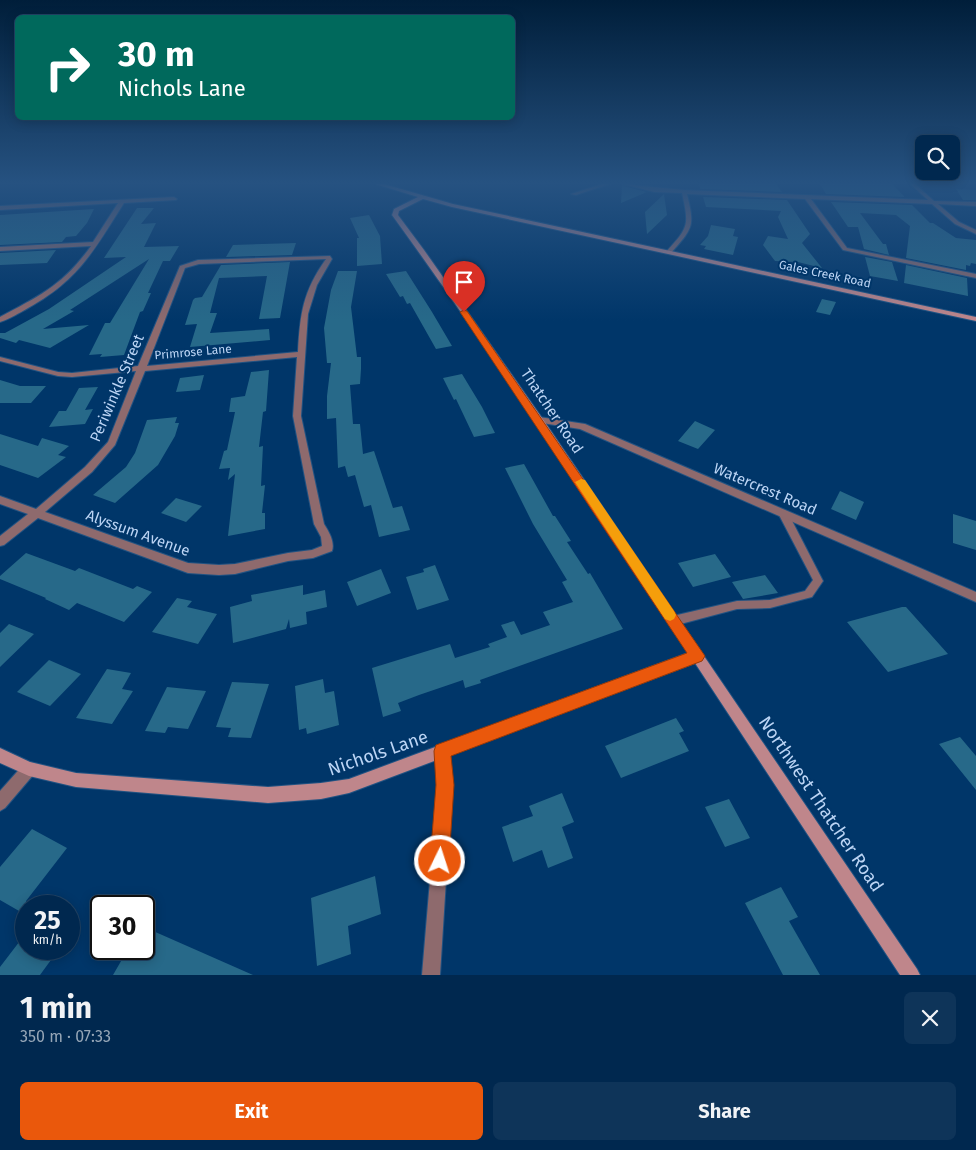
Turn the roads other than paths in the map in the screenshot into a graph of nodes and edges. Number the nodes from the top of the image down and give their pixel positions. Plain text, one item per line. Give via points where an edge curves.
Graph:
1 (104, 230) edge
2 (406, 230) edge
3 (566, 230) edge
4 (688, 230) edge
5 (831, 230) edge
6 (94, 244) junction
7 (0, 249) edge
8 (669, 252) junction
9 (976, 276) edge
10 (976, 319) edge
11 (0, 320) edge
12 (300, 354) junction
13 (0, 359) edge
14 (142, 369) junction
15 (539, 420) junction
16 (0, 500) edge
17 (37, 512) junction
18 (782, 513) junction
19 (0, 542) edge
20 (976, 597) edge
21 (673, 621) junction
22 (697, 656) junction
23 (442, 751) junction
24 (0, 755) edge
25 (29, 769) junction
26 (0, 803) edge
27 (432, 975) edge
28 (911, 975) edge

1 - 6 street
2 - 15 street, Thatcher Road
3 - 8 street, Gales Creek Road
4 - 8 street
5 - 9 street via 845,249
6 - 7 street
6 - 11 street via 61,284
8 - 10 street, Gales Creek Road
12 - 14 street, Primrose Lane
12 - 14 street, Periwinkle Street via 306,306 328,257 198,262 182,267
12 - 17 street, Alyssum Avenue via 298,432 319,524 328,548 248,567 200,570
13 - 14 street, Primrose Lane via 72,375
14 - 17 street, Periwinkle Street via 104,454
15 - 18 street, Watercrest Road via 582,426
15 - 21 street, Thatcher Road
16 - 17 street, Alyssum Avenue
17 - 19 street, Periwinkle Street
18 - 20 street, Watercrest Road
18 - 21 lane via 818,581 808,594 770,604 737,605
21 - 22 street, Thatcher Road
22 - 23 street, Nichols Lane
22 - 28 street, Northwest Thatcher Road
23 - 25 street, Nichols Lane via 349,786 294,794 268,795 76,780
23 - 27 street via 445,785
24 - 25 street, Nichols Lane
25 - 26 street

